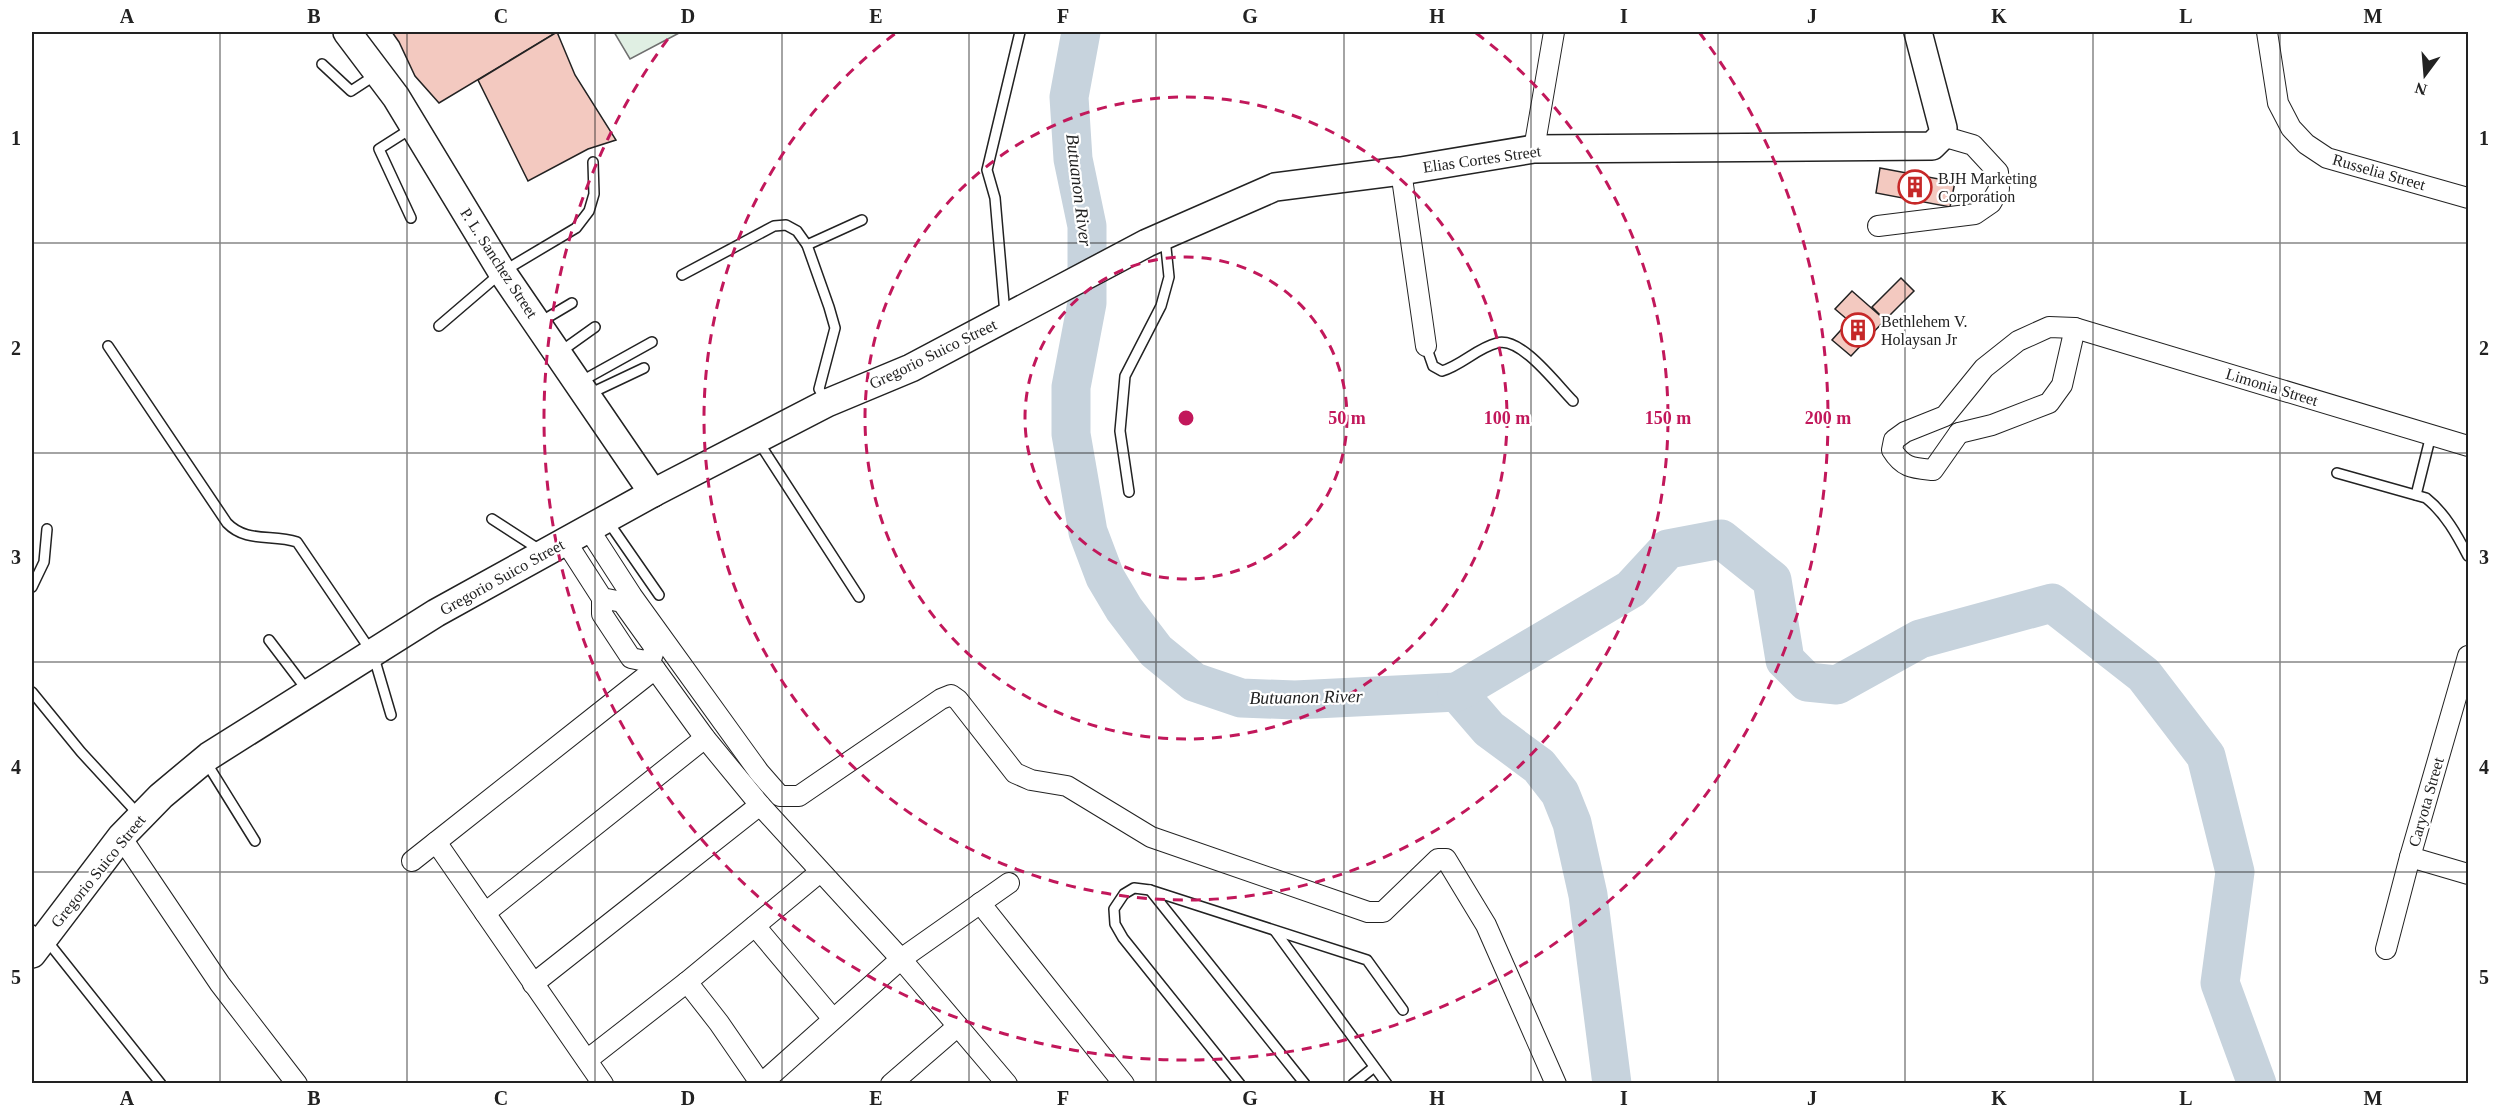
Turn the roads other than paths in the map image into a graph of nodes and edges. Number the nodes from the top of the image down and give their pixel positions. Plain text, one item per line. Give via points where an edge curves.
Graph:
1 (347, 32) edge
2 (1020, 32) edge
3 (1554, 32) edge
4 (1918, 32) edge
5 (2267, 32) edge
6 (322, 64) dead end
7 (379, 73) junction
8 (414, 127) junction
9 (1942, 136) junction
10 (1534, 150) junction
11 (593, 162) dead end
12 (1401, 171) junction
13 (2469, 198) edge
14 (411, 218) dead end
15 (862, 220) dead end
16 (1878, 226) dead end
17 (1156, 239) junction
18 (807, 245) junction
19 (502, 272) junction
20 (682, 275) dead end
21 (1044, 298) joint
22 (572, 303) dead end
23 (1005, 319) junction
24 (537, 323) junction
25 (439, 326) dead end
26 (595, 327) dead end
27 (2075, 328) junction
28 (652, 342) dead end
29 (108, 346) dead end
30 (1425, 346) joint
31 (558, 354) junction
32 (644, 368) dead end
33 (582, 389) junction
34 (1573, 401) dead end
35 (827, 403) junction
36 (1945, 416) junction
37 (1959, 433) junction
38 (2431, 435) junction
39 (757, 439) junction
40 (2469, 446) edge
41 (2337, 473) dead end
42 (653, 492) junction
43 (1129, 492) dead end
44 (2416, 495) junction
45 (492, 519) dead end
46 (47, 529) dead end
47 (576, 535) junction
48 (2469, 556) edge
49 (32, 587) edge
50 (658, 595) dead end
51 (859, 597) dead end
52 (269, 640) dead end
53 (373, 654) junction
54 (652, 665) junction
55 (2467, 667) edge
56 (32, 692) edge
57 (309, 693) junction
58 (391, 715) dead end
59 (705, 738) junction
60 (204, 760) junction
61 (760, 805) junction
62 (140, 817) junction
63 (121, 837) junction
64 (255, 841) dead end
65 (436, 842) junction
66 (2410, 857) junction
67 (412, 861) dead end
68 (820, 872) junction
69 (2469, 874) edge
70 (1009, 883) dead end
71 (1150, 890) junction
72 (980, 903) junction
73 (485, 913) junction
74 (755, 926) junction
75 (1275, 931) junction
76 (36, 940) edge
77 (2386, 949) dead end
78 (901, 959) junction
79 (687, 982) junction
80 (533, 984) junction
81 (1403, 1010) dead end
82 (833, 1019) junction
83 (958, 1026) junction
84 (587, 1060) junction
85 (1374, 1068) junction
86 (161, 1083) edge
87 (297, 1083) edge
88 (603, 1083) edge
89 (761, 1083) edge
90 (891, 1083) edge
91 (1007, 1083) edge
92 (1124, 1083) edge
93 (1240, 1083) edge
94 (1305, 1083) edge
95 (1353, 1083) edge
96 (1387, 1083) edge
97 (1556, 1083) edge

1 - 7 street, P. L. Sanchez Street
2 - 23 lane via 987,170 994,198
3 - 10 street
4 - 9 street
5 - 13 street, Russelia Street via 2278,103 2291,128 2306,144 2327,158
6 - 7 lane via 351,91
7 - 8 street, P. L. Sanchez Street
8 - 14 lane via 379,149
8 - 19 street, P. L. Sanchez Street
9 - 10 street, Elias Cortes Street via 1932,146
9 - 16 street via 1973,145 1998,172 1999,189 1991,203 1975,214
10 - 12 street, Elias Cortes Street
11 - 19 lane via 594,194 585,218 576,228
12 - 17 street, Elias Cortes Street via 1275,187
12 - 30 street
15 - 18 lane
17 - 21 street, Elias Cortes Street
17 - 43 lane via 1169,277 1161,306 1125,376 1120,431
18 - 20 lane via 797,231 786,225 774,226
18 - 35 lane via 835,328 819,389
19 - 24 street, P. L. Sanchez Street
19 - 25 lane
21 - 23 street, Gregorio Suico Street
22 - 24 lane
23 - 35 street, Gregorio Suico Street via 911,368
24 - 31 street, P. L. Sanchez Street
26 - 31 lane
27 - 36 street, Limonia Street via 2049,327 2018,341 1984,368
27 - 37 street via 2062,385 2049,403
27 - 38 street, Limonia Street
28 - 33 lane
29 - 53 lane via 227,523 246,536 281,537 297,542
30 - 34 lane via 1433,366 1442,371 1496,343 1511,344 1531,357
31 - 33 street, P. L. Sanchez Street
32 - 33 lane
33 - 42 street, P. L. Sanchez Street
35 - 39 street, Gregorio Suico Street
36 - 37 street
36 - 37 street via 1894,440 1892,450 1899,461 1910,468 1933,470
38 - 40 street, Limonia Street
38 - 44 lane
39 - 42 street, Gregorio Suico Street
39 - 51 lane
41 - 44 lane
42 - 47 street, Gregorio Suico Street
44 - 48 lane via 2437,507
45 - 47 lane
46 - 49 lane via 45,562
47 - 50 lane
47 - 53 street, Gregorio Suico Street via 436,613
47 - 54 street via 602,598 622,602 655,648
47 - 97 street via 632,596 780,796 799,796 951,695 1023,778 1067,786 1151,837 1368,912 1383,912 1438,859 1446,859 1486,925
52 - 57 lane
53 - 57 street, Gregorio Suico Street
53 - 58 lane
54 - 59 street
54 - 65 street
55 - 66 street, Caryota Street
56 - 62 lane
57 - 60 street, Gregorio Suico Street
59 - 61 street
59 - 73 street
60 - 62 street, Gregorio Suico Street
60 - 64 lane
61 - 68 street
61 - 80 street
62 - 63 street, Gregorio Suico Street
63 - 76 street, Gregorio Suico Street
63 - 87 street via 220,984
65 - 67 street
65 - 73 street
66 - 69 street
66 - 77 street, Caryota Street
68 - 74 street
68 - 78 street
70 - 72 street
71 - 75 lane
71 - 93 lane via 1134,888 1124,894 1114,909 1115,924
71 - 94 lane
72 - 78 street
72 - 92 street
73 - 80 street
74 - 79 street
74 - 82 street
75 - 81 lane via 1367,960
75 - 85 lane
76 - 86 lane
78 - 82 street
78 - 83 street
79 - 84 street
79 - 89 street
80 - 84 street
82 - 89 street
83 - 90 street
83 - 91 street
84 - 88 street
85 - 95 lane
85 - 96 lane

